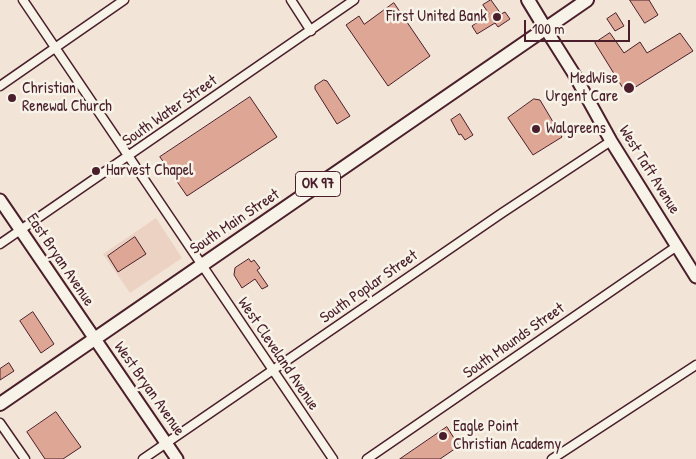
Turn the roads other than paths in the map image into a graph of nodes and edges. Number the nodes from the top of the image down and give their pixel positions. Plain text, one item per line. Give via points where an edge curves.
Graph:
1 (23, 0) edge
2 (124, 0) edge
3 (291, 0) edge
4 (354, 0) edge
5 (528, 0) edge
6 (587, 0) edge
7 (545, 28) junction
8 (310, 31) junction
9 (55, 46) junction
10 (0, 86) edge
11 (611, 141) junction
12 (128, 156) junction
13 (0, 200) edge
14 (20, 230) junction
15 (0, 244) edge
16 (677, 246) junction
17 (201, 265) junction
18 (696, 277) edge
19 (94, 338) junction
20 (696, 365) edge
21 (273, 370) junction
22 (0, 404) edge
23 (0, 423) edge
24 (166, 443) junction
25 (25, 459) edge
26 (143, 459) edge
27 (177, 459) edge
28 (333, 459) edge
29 (367, 459) edge
30 (552, 459) edge

1 - 9 street, West Cleveland Avenue
2 - 9 street
3 - 8 street
4 - 8 street, South Water Street
5 - 7 main road
6 - 7 main road, South Main Street
7 - 11 street, West Taft Avenue
7 - 17 main road, South Main Street / OK 97
8 - 12 street, South Water Street
9 - 10 street
9 - 12 street, West Cleveland Avenue
11 - 16 street, West Taft Avenue
11 - 21 street, South Poplar Street
12 - 14 street, South Water Street
12 - 17 street, West Cleveland Avenue
13 - 14 street, East Bryan Avenue
14 - 15 street, South Water Street
14 - 19 street, East Bryan Avenue
16 - 18 street, West Taft Avenue
16 - 29 street, South Mounds Street
17 - 19 main road, South Main Street / OK 97
17 - 21 street, West Cleveland Avenue
19 - 22 main road, South Main Street / OK 97
19 - 24 street, West Bryan Avenue
20 - 30 street
21 - 24 street, South Poplar Street
21 - 28 street, West Cleveland Avenue
23 - 25 street
24 - 26 street, South Poplar Street
24 - 27 street, West Bryan Avenue

